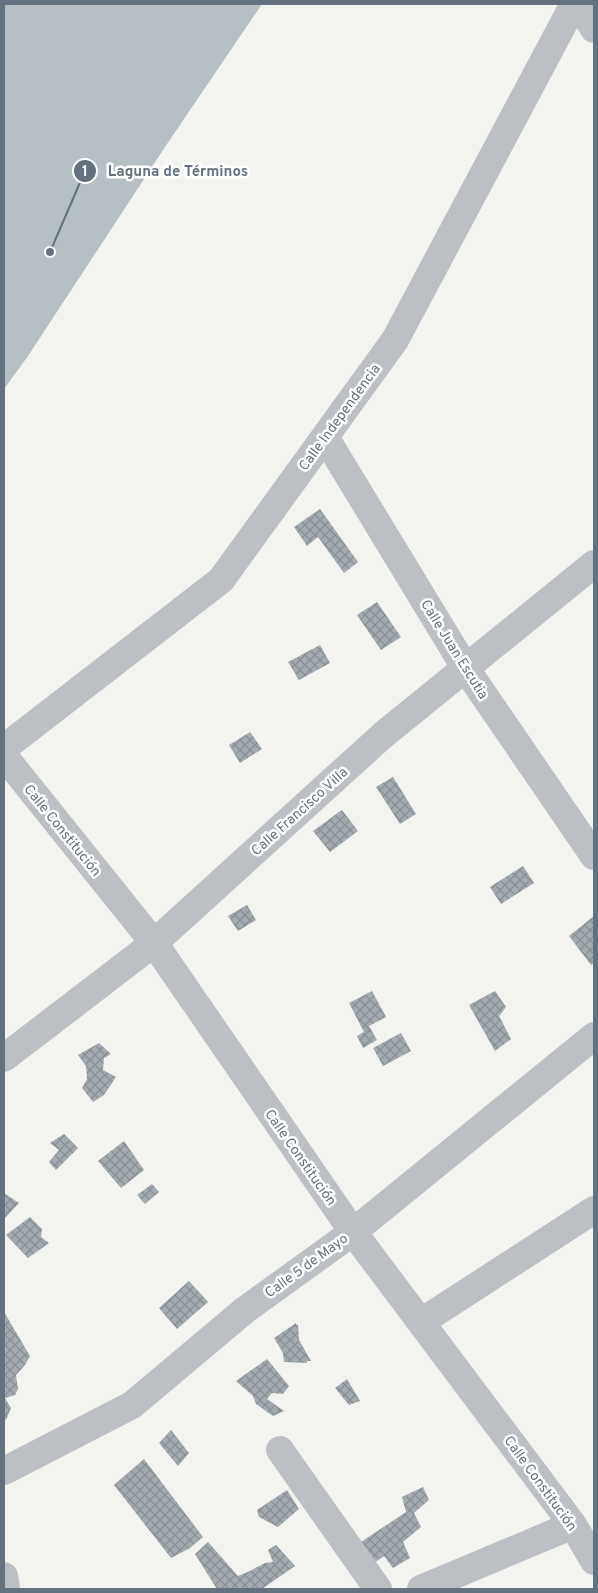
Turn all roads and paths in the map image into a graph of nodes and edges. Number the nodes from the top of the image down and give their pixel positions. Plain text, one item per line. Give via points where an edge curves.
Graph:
1 (574, 4) edge
2 (579, 4) edge
3 (594, 29) edge
4 (325, 436) junction
5 (594, 564) edge
6 (466, 669) junction
7 (4, 748) edge
8 (4, 756) edge
9 (594, 856) edge
10 (154, 943) junction
11 (594, 1036) edge
12 (4, 1058) edge
13 (594, 1210) edge
14 (353, 1232) junction
15 (421, 1322) junction
16 (280, 1450) dead end
17 (4, 1471) edge
18 (572, 1524) junction
19 (594, 1561) edge
20 (4, 1576) edge
21 (6, 1589) edge
22 (378, 1589) edge
23 (421, 1589) edge

1 - 4 street, Calle Independencia via 395,340
2 - 3 street
4 - 6 street, Calle Juan Escutia
4 - 7 street, Calle Independencia via 221,580
5 - 6 street, Calle Francisco Villa
6 - 9 street, Calle Juan Escutia
6 - 10 street, Calle Francisco Villa via 383,735
8 - 10 street, Calle Constitución
10 - 12 street, Calle Francisco Villa
10 - 14 street, Calle Constitución
11 - 14 street, Calle 5 de Mayo
13 - 15 street
14 - 15 street, Calle Constitución
14 - 17 street, Calle 5 de Mayo via 246,1310 132,1405
15 - 18 street, Calle Constitución
16 - 22 street
18 - 19 street, Calle Constitución
18 - 23 street
20 - 21 street

